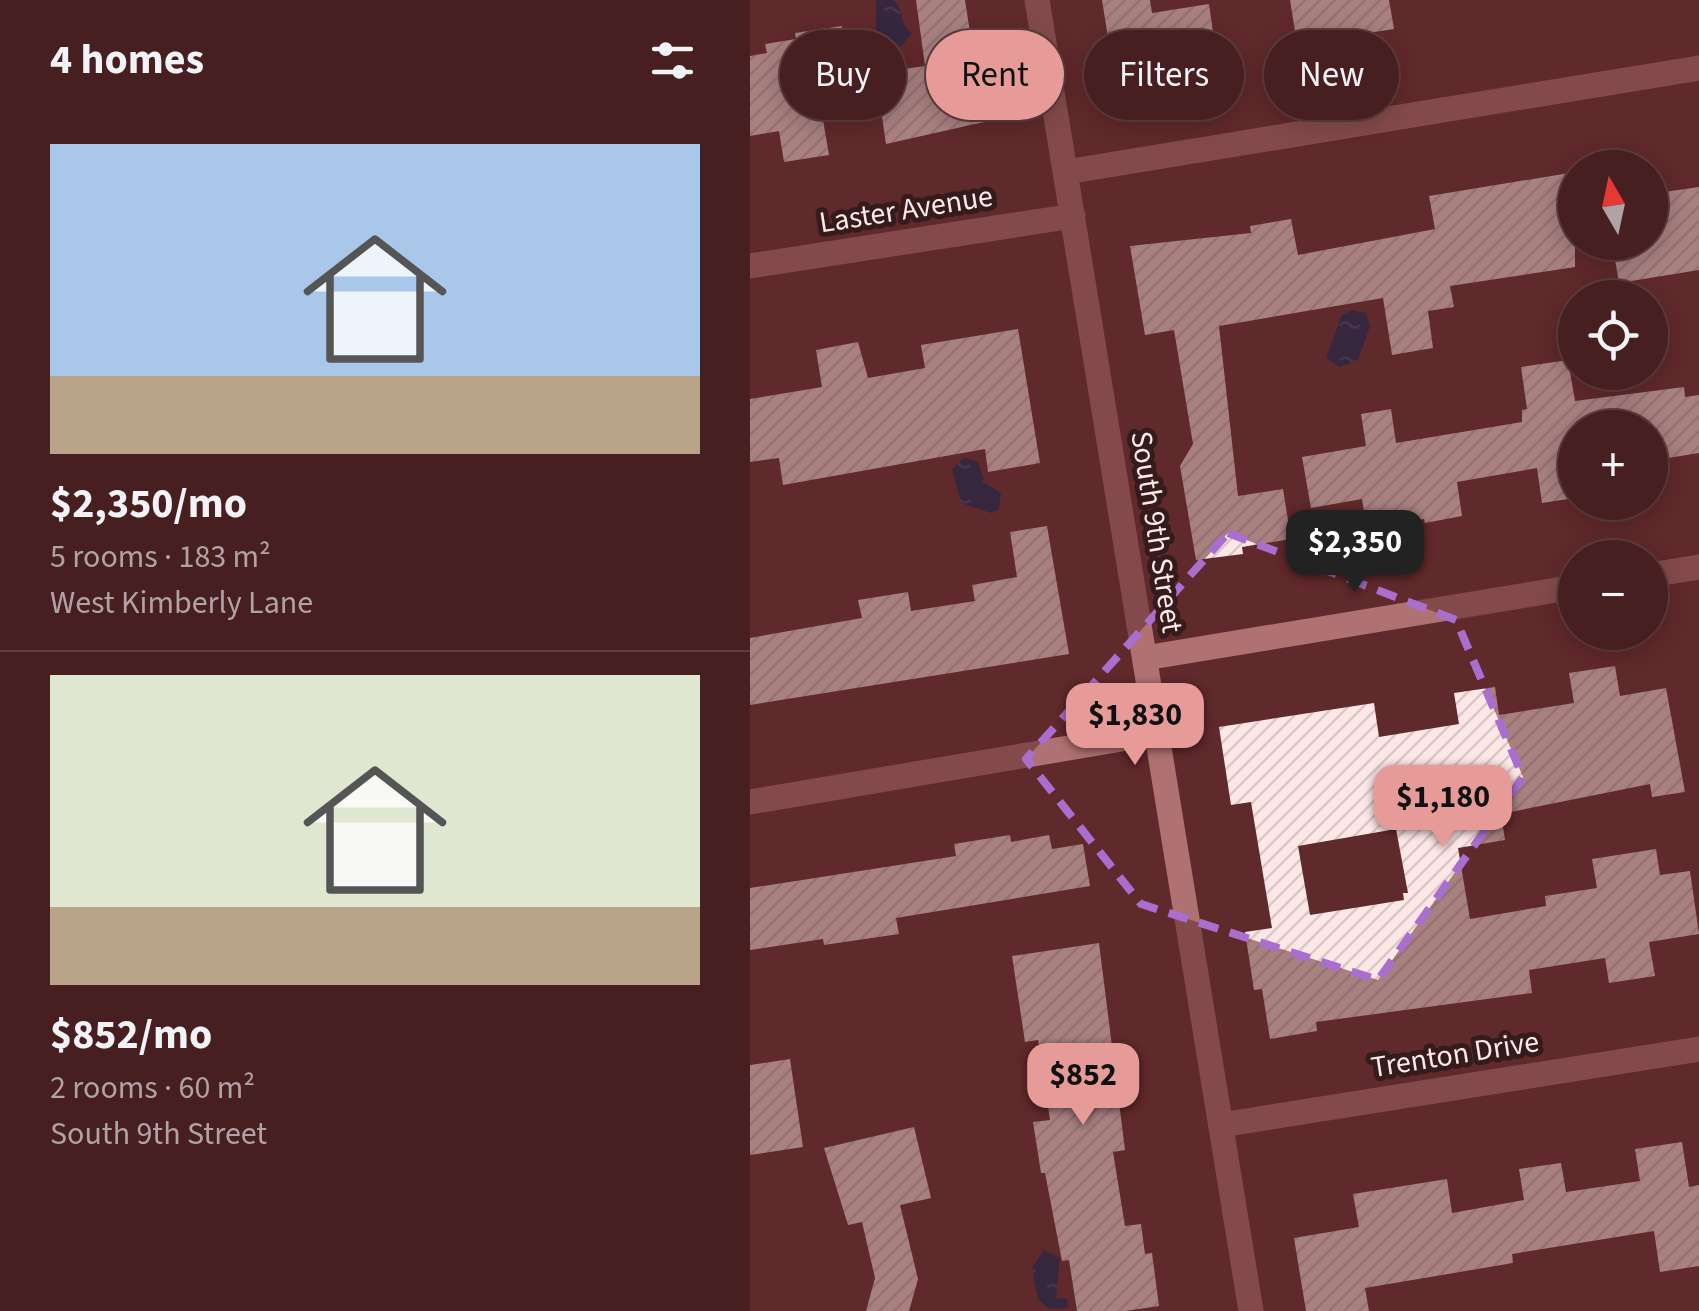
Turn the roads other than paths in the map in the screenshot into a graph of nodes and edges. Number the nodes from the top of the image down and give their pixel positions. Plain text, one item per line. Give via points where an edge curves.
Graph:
1 (1037, 0) edge
2 (1699, 68) edge
3 (1066, 172) junction
4 (1073, 216) junction
5 (750, 266) edge
6 (1699, 567) edge
7 (1668, 572) edge
8 (1558, 591) edge
9 (1145, 658) junction
10 (1157, 733) junction
11 (750, 802) edge
12 (1699, 1048) edge
13 (1221, 1124) junction
14 (1250, 1311) edge

1 - 3 street, South 9th Street
2 - 3 street
3 - 4 street, South 9th Street
4 - 5 street, Laster Avenue
4 - 9 street, South 9th Street
6 - 7 street
8 - 9 street
9 - 10 street, South 9th Street
10 - 11 street
10 - 13 street, South 9th Street
12 - 13 street, Trenton Drive
13 - 14 street, South 9th Street

